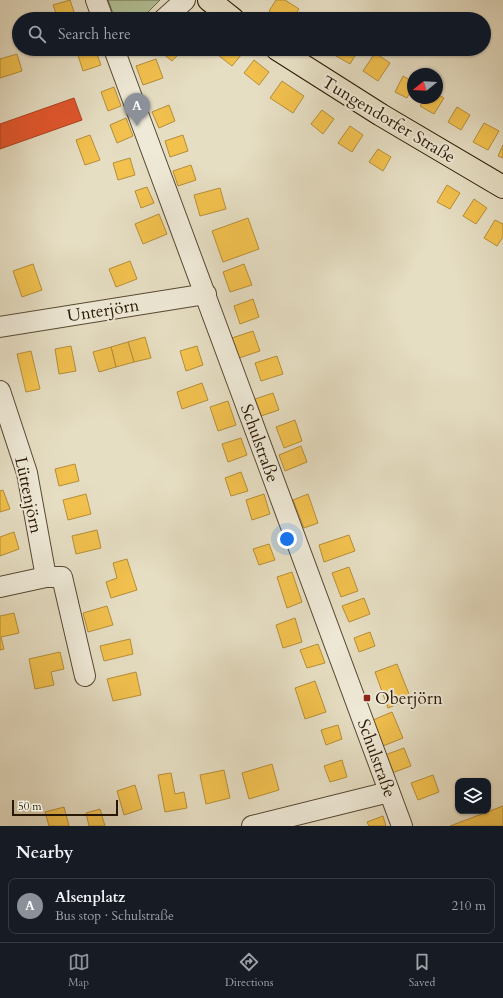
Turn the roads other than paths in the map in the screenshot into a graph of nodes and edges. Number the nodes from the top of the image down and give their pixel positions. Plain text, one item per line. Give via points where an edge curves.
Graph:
1 (96, 0) edge
2 (185, 0) edge
3 (209, 0) edge
4 (100, 12) edge
5 (172, 12) edge
6 (224, 12) edge
7 (122, 56) edge
8 (288, 56) edge
9 (503, 187) edge
10 (206, 294) junction
11 (0, 327) edge
12 (0, 391) edge
13 (46, 577) junction
14 (0, 587) edge
15 (85, 676) dead end
16 (389, 792) junction
17 (252, 826) edge
18 (402, 826) edge

1 - 4 street
2 - 5 street
3 - 6 main road
7 - 10 street, Schulstraße via 136,112
8 - 9 main road, Tungendorfer Straße via 381,115
10 - 11 street, Unterjörn
10 - 16 street, Schulstraße
12 - 13 street, Lüttenjörn via 27,473
13 - 14 street
13 - 15 street via 62,577
16 - 17 street
16 - 18 street, Schulstraße

